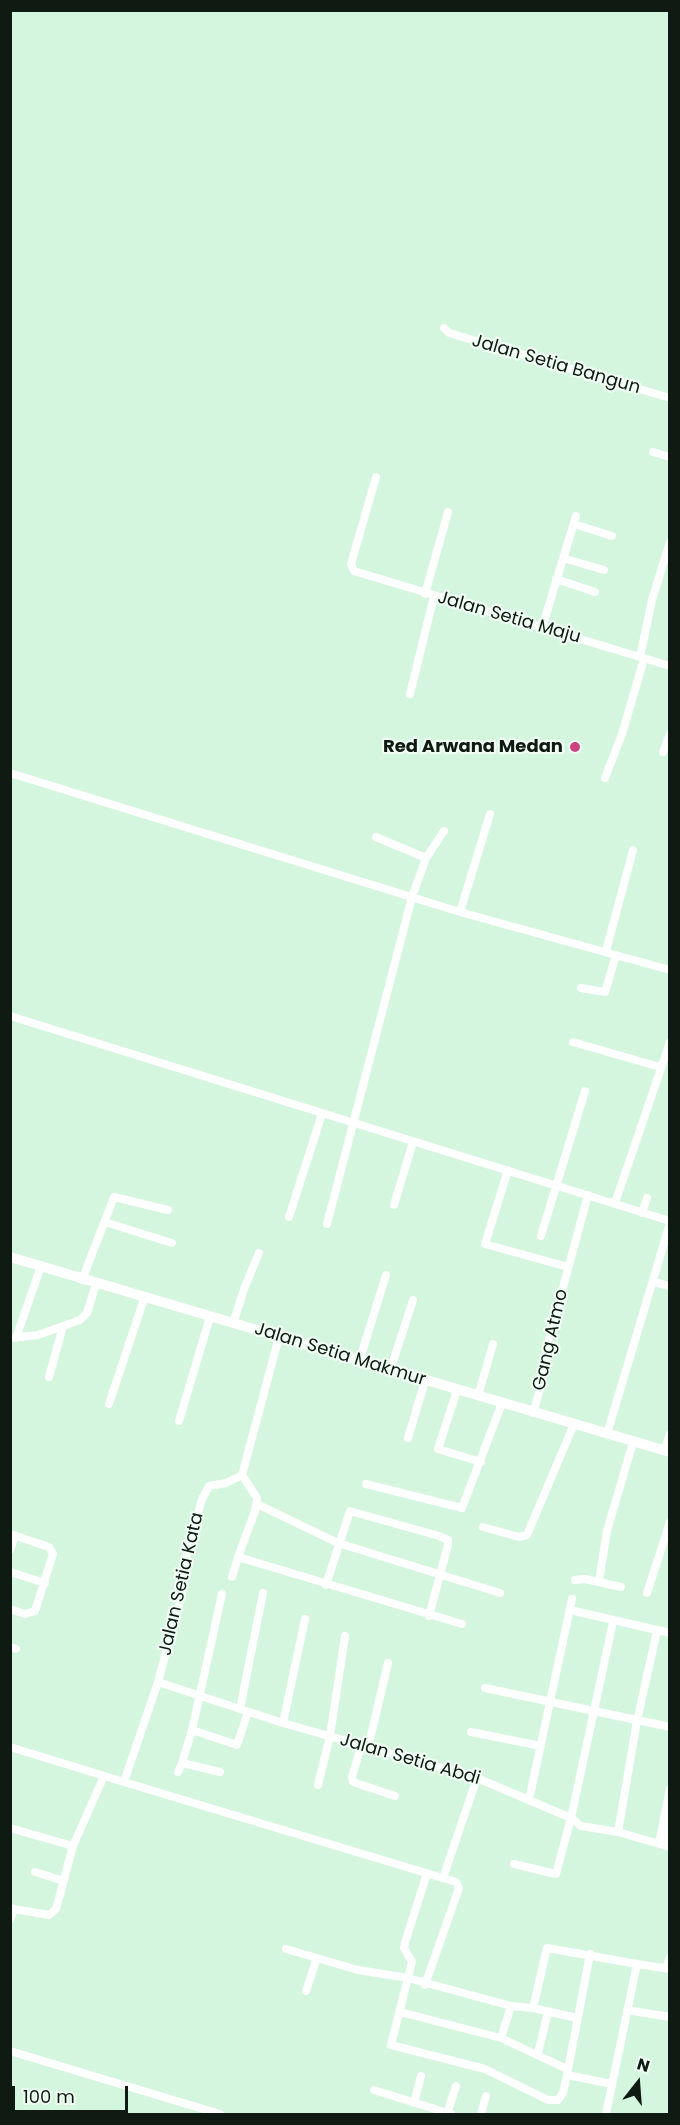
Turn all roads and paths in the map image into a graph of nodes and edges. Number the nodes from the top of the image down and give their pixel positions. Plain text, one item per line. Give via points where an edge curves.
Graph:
1 (444, 328) dead end
2 (669, 398) edge
3 (653, 452) dead end
4 (669, 457) edge
5 (375, 477) dead end
6 (448, 512) dead end
7 (612, 536) dead end
8 (669, 542) edge
9 (563, 558) junction
10 (604, 570) dead end
11 (556, 579) junction
12 (595, 592) dead end
13 (429, 595) junction
14 (542, 628) junction
15 (642, 658) junction
16 (669, 666) edge
17 (410, 694) dead end
18 (669, 735) edge
19 (663, 752) dead end
20 (10, 773) edge
21 (605, 778) dead end
22 (490, 814) dead end
23 (444, 831) dead end
24 (376, 837) dead end
25 (633, 850) dead end
26 (426, 858) junction
27 (412, 897) junction
28 (460, 912) junction
29 (606, 951) junction
30 (616, 955) junction
31 (669, 970) edge
32 (581, 988) dead end
33 (10, 1016) edge
34 (573, 1042) dead end
35 (669, 1042) edge
36 (660, 1067) junction
37 (585, 1091) dead end
38 (322, 1114) junction
39 (354, 1123) junction
40 (413, 1142) junction
41 (508, 1170) junction
42 (556, 1186) junction
43 (588, 1195) junction
44 (647, 1198) dead end
45 (615, 1203) junction
46 (394, 1205) dead end
47 (168, 1210) dead end
48 (642, 1213) junction
49 (289, 1217) dead end
50 (105, 1222) junction
51 (669, 1222) edge
52 (327, 1224) dead end
53 (541, 1236) dead end
54 (172, 1243) dead end
55 (259, 1253) dead end
56 (10, 1257) edge
57 (41, 1266) junction
58 (568, 1267) junction
59 (386, 1275) dead end
60 (82, 1280) junction
61 (653, 1282) junction
62 (96, 1284) junction
63 (669, 1286) edge
64 (144, 1299) junction
65 (413, 1300) dead end
66 (210, 1317) junction
67 (233, 1324) junction
68 (63, 1326) junction
69 (279, 1336) junction
70 (13, 1338) edge
71 (493, 1344) dead end
72 (359, 1362) junction
73 (390, 1371) junction
74 (49, 1377) dead end
75 (425, 1381) junction
76 (457, 1390) junction
77 (478, 1396) junction
78 (502, 1403) junction
79 (109, 1404) dead end
80 (533, 1413) junction
81 (179, 1421) dead end
82 (574, 1424) junction
83 (607, 1434) junction
84 (669, 1434) edge
85 (408, 1438) dead end
86 (633, 1442) junction
87 (667, 1452) edge
88 (481, 1462) junction
89 (243, 1475) junction
90 (366, 1484) dead end
91 (256, 1504) junction
92 (669, 1522) edge
93 (483, 1527) dead end
94 (13, 1534) edge
95 (338, 1543) junction
96 (10, 1550) edge
97 (238, 1557) junction
98 (10, 1572) edge
99 (440, 1576) junction
100 (232, 1577) dead end
101 (575, 1580) dead end
102 (599, 1581) junction
103 (45, 1583) junction
104 (326, 1585) junction
105 (621, 1587) dead end
106 (263, 1593) dead end
107 (500, 1593) dead end
108 (647, 1593) dead end
109 (222, 1594) dead end
110 (572, 1599) dead end
111 (10, 1609) edge
112 (570, 1610) junction
113 (429, 1616) junction
114 (305, 1619) dead end
115 (613, 1622) junction
116 (462, 1624) dead end
117 (657, 1631) junction
118 (669, 1633) edge
119 (345, 1636) dead end
120 (388, 1663) dead end
121 (158, 1682) junction
122 (484, 1688) dead end
123 (200, 1696) junction
124 (550, 1702) junction
125 (244, 1710) junction
126 (595, 1712) junction
127 (637, 1721) junction
128 (283, 1723) junction
129 (669, 1727) edge
130 (192, 1730) junction
131 (471, 1732) dead end
132 (330, 1736) junction
133 (541, 1746) junction
134 (10, 1747) edge
135 (365, 1747) junction
136 (182, 1763) junction
137 (219, 1772) dead end
138 (178, 1773) dead end
139 (105, 1776) junction
140 (477, 1778) junction
141 (124, 1782) junction
142 (318, 1785) dead end
143 (669, 1789) edge
144 (395, 1796) dead end
145 (529, 1800) junction
146 (571, 1818) junction
147 (669, 1821) edge
148 (10, 1828) edge
149 (618, 1832) junction
150 (664, 1845) edge
151 (74, 1846) junction
152 (514, 1864) dead end
153 (35, 1872) dead end
154 (427, 1873) junction
155 (443, 1878) junction
156 (64, 1881) junction
157 (12, 1908) edge
158 (10, 1920) edge
159 (286, 1949) dead end
160 (590, 1954) junction
161 (669, 1957) edge
162 (317, 1958) junction
163 (637, 1964) junction
164 (668, 1968) edge
165 (408, 1978) junction
166 (426, 1985) junction
167 (306, 1990) dead end
168 (511, 2006) junction
169 (533, 2008) junction
170 (627, 2010) junction
171 (400, 2012) junction
172 (548, 2012) junction
173 (669, 2017) edge
174 (577, 2018) junction
175 (501, 2038) junction
176 (10, 2051) edge
177 (538, 2053) junction
178 (567, 2072) junction
179 (422, 2076) dead end
180 (612, 2084) junction
181 (456, 2086) dead end
182 (374, 2090) dead end
183 (486, 2096) dead end
184 (414, 2103) junction
185 (448, 2114) edge
186 (220, 2115) edge
187 (481, 2115) edge
188 (606, 2115) edge

1 - 2 street, Jalan Setia Bangun via 449,333
3 - 4 street
5 - 13 street, Jalan Setia Maju via 351,567 363,575
6 - 13 street
7 - 9 street via 575,520
8 - 15 street via 652,600
9 - 10 street
9 - 11 street
11 - 12 street
11 - 14 street
13 - 14 street, Jalan Setia Maju
13 - 17 street
14 - 15 street, Jalan Setia Maju
15 - 16 street, Jalan Setia Maju
15 - 21 street via 622,734
18 - 19 street
20 - 27 street
22 - 28 street
23 - 26 street
24 - 26 street
25 - 29 street
26 - 27 street
27 - 28 street
27 - 39 street
28 - 29 street
29 - 30 street
30 - 31 street
30 - 32 street via 604,993
33 - 38 street
34 - 36 street
35 - 36 street
36 - 45 street
37 - 42 street
38 - 39 street
38 - 49 street
39 - 40 street
39 - 52 street
40 - 41 street
40 - 46 street
41 - 42 street
41 - 58 street via 485,1244
42 - 43 street
42 - 53 street
43 - 45 street
43 - 58 street, Gang Atmo
44 - 48 street
45 - 48 street
47 - 50 street via 116,1196
48 - 51 street
50 - 54 street
50 - 60 street
51 - 61 street
55 - 67 street
56 - 57 main road, Jalan Setia Makmur
57 - 60 main road, Jalan Setia Makmur
57 - 70 street
58 - 80 street, Gang Atmo
59 - 72 street
60 - 62 main road, Jalan Setia Makmur
61 - 63 street
61 - 83 street
62 - 64 main road, Jalan Setia Makmur
62 - 68 street via 87,1313
64 - 66 main road, Jalan Setia Makmur
64 - 79 street
65 - 73 street
66 - 67 main road, Jalan Setia Makmur
66 - 81 street
67 - 69 main road, Jalan Setia Makmur
68 - 70 street
68 - 74 street
69 - 72 main road, Jalan Setia Makmur
69 - 89 street
71 - 77 street
72 - 73 main road, Jalan Setia Makmur
73 - 75 main road, Jalan Setia Makmur
75 - 76 main road, Jalan Setia Makmur
75 - 85 street
76 - 77 main road, Jalan Setia Makmur
76 - 88 street via 438,1449
77 - 78 main road, Jalan Setia Makmur
78 - 80 main road, Jalan Setia Makmur
78 - 88 street
80 - 82 main road, Jalan Setia Makmur
82 - 83 main road, Jalan Setia Makmur
82 - 93 street via 526,1536
83 - 86 main road, Jalan Setia Makmur
84 - 87 street
86 - 87 main road, Jalan Setia Makmur
86 - 102 street via 607,1531
88 - 90 street via 462,1508
89 - 91 street via 255,1492
89 - 121 street, Jalan Setia Kata via 209,1486 202,1499
91 - 95 street
91 - 97 street
92 - 108 street
94 - 96 street
94 - 103 street via 52,1550
95 - 99 street
95 - 99 street via 348,1515 354,1510 439,1536 448,1540
95 - 104 street
97 - 100 street
97 - 104 street
98 - 103 street
99 - 107 street
99 - 113 street
101 - 102 street
102 - 105 street
103 - 111 street via 35,1611 25,1614
104 - 113 street
106 - 125 street
109 - 123 street
110 - 112 street
112 - 115 street
112 - 124 street
113 - 116 street
114 - 128 street
115 - 117 street
115 - 126 street
117 - 118 street
117 - 127 street
119 - 132 street
120 - 135 street
121 - 123 street, Jalan Setia Abdi
121 - 141 street, Jalan Setia Kata
122 - 124 street
123 - 125 street, Jalan Setia Abdi
123 - 130 street
124 - 126 street
124 - 133 street
125 - 128 street, Jalan Setia Abdi
125 - 130 street via 237,1745
126 - 127 street
126 - 146 street
127 - 129 street
127 - 149 street
128 - 132 street, Jalan Setia Abdi
130 - 136 street
131 - 133 street
132 - 135 street, Jalan Setia Abdi
132 - 142 street
133 - 145 street
134 - 139 street
135 - 140 street, Jalan Setia Abdi
135 - 144 street via 353,1782
136 - 137 street
136 - 138 street
139 - 141 street
139 - 151 street
140 - 145 street, Jalan Setia Abdi
140 - 155 street
141 - 154 street
143 - 150 street
145 - 146 street, Jalan Setia Abdi
146 - 149 street, Jalan Setia Abdi via 581,1826
146 - 152 street via 556,1874
147 - 150 street
148 - 151 street
149 - 150 street, Jalan Setia Abdi
151 - 156 street
153 - 156 street
154 - 155 street
154 - 165 street via 404,1948 412,1962
155 - 166 street via 456,1882 459,1888
156 - 157 street via 53,1914
157 - 158 street
159 - 162 street
160 - 163 street
160 - 169 street via 547,1948
160 - 174 street
161 - 164 street
162 - 165 street
162 - 167 street
163 - 164 street
163 - 170 street
165 - 166 street
165 - 171 street
166 - 168 street
168 - 169 street
168 - 175 street
169 - 172 street
170 - 173 street
170 - 180 street
171 - 175 street
171 - 178 street via 391,2045 485,2069 548,2100 561,2097
172 - 174 street
172 - 177 street
174 - 178 street
175 - 177 street
176 - 186 street
177 - 178 street
178 - 180 street
179 - 184 street
180 - 188 street
181 - 185 street
182 - 184 street
183 - 187 street
184 - 185 street

